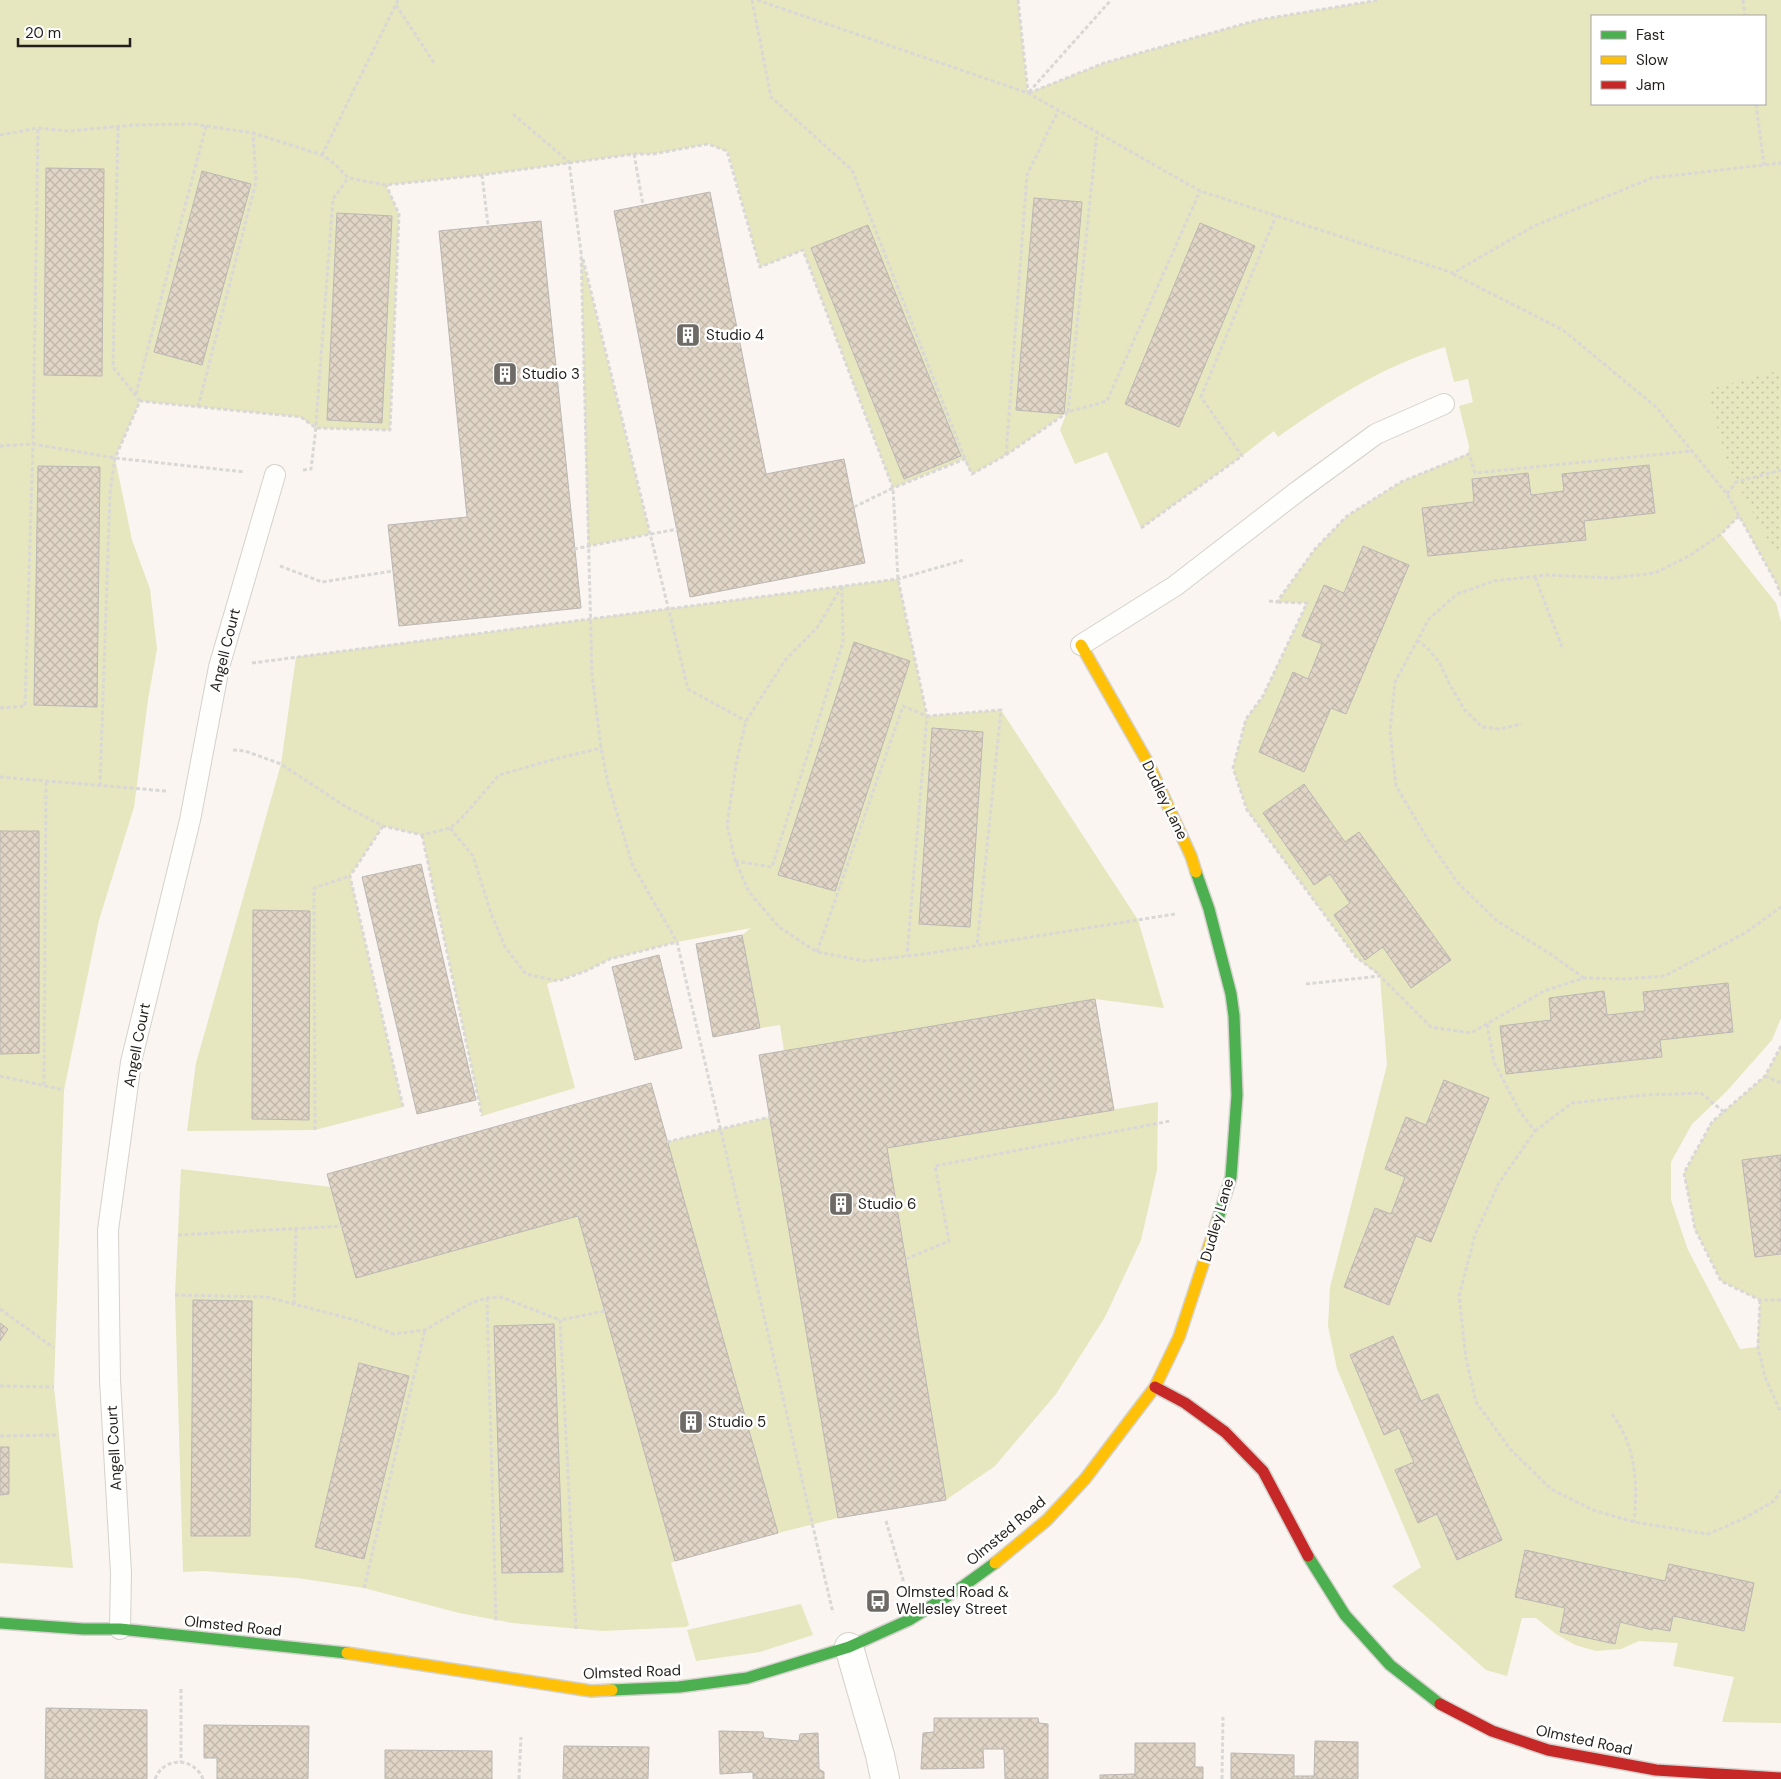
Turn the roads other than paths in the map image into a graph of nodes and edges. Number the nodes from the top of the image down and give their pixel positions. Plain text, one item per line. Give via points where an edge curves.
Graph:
1 (1444, 404) dead end
2 (275, 475) road end
3 (1081, 645) joint
4 (1155, 1387) junction
5 (0, 1623) edge
6 (120, 1630) junction
7 (849, 1647) junction
8 (1781, 1778) edge
9 (884, 1779) edge

1 - 3 lane, Dudley Lane via 1376,434 1175,586
2 - 6 lane, Angell Court via 219,667 190,820 131,1062 108,1230 110,1380 121,1573
3 - 4 street, Dudley Lane via 1148,763 1192,856 1209,909 1234,1016 1237,1095 1231,1177 1179,1337
4 - 7 street, Olmsted Road via 1085,1479 1047,1520 1007,1554 909,1620
4 - 8 street, Olmsted Road via 1185,1403 1225,1432 1263,1471 1311,1561 1345,1615 1390,1665 1438,1703 1492,1731 1548,1750 1656,1770
5 - 6 street, Olmsted Road
6 - 7 street, Olmsted Road via 365,1655 591,1691 679,1687 747,1678
7 - 9 street

